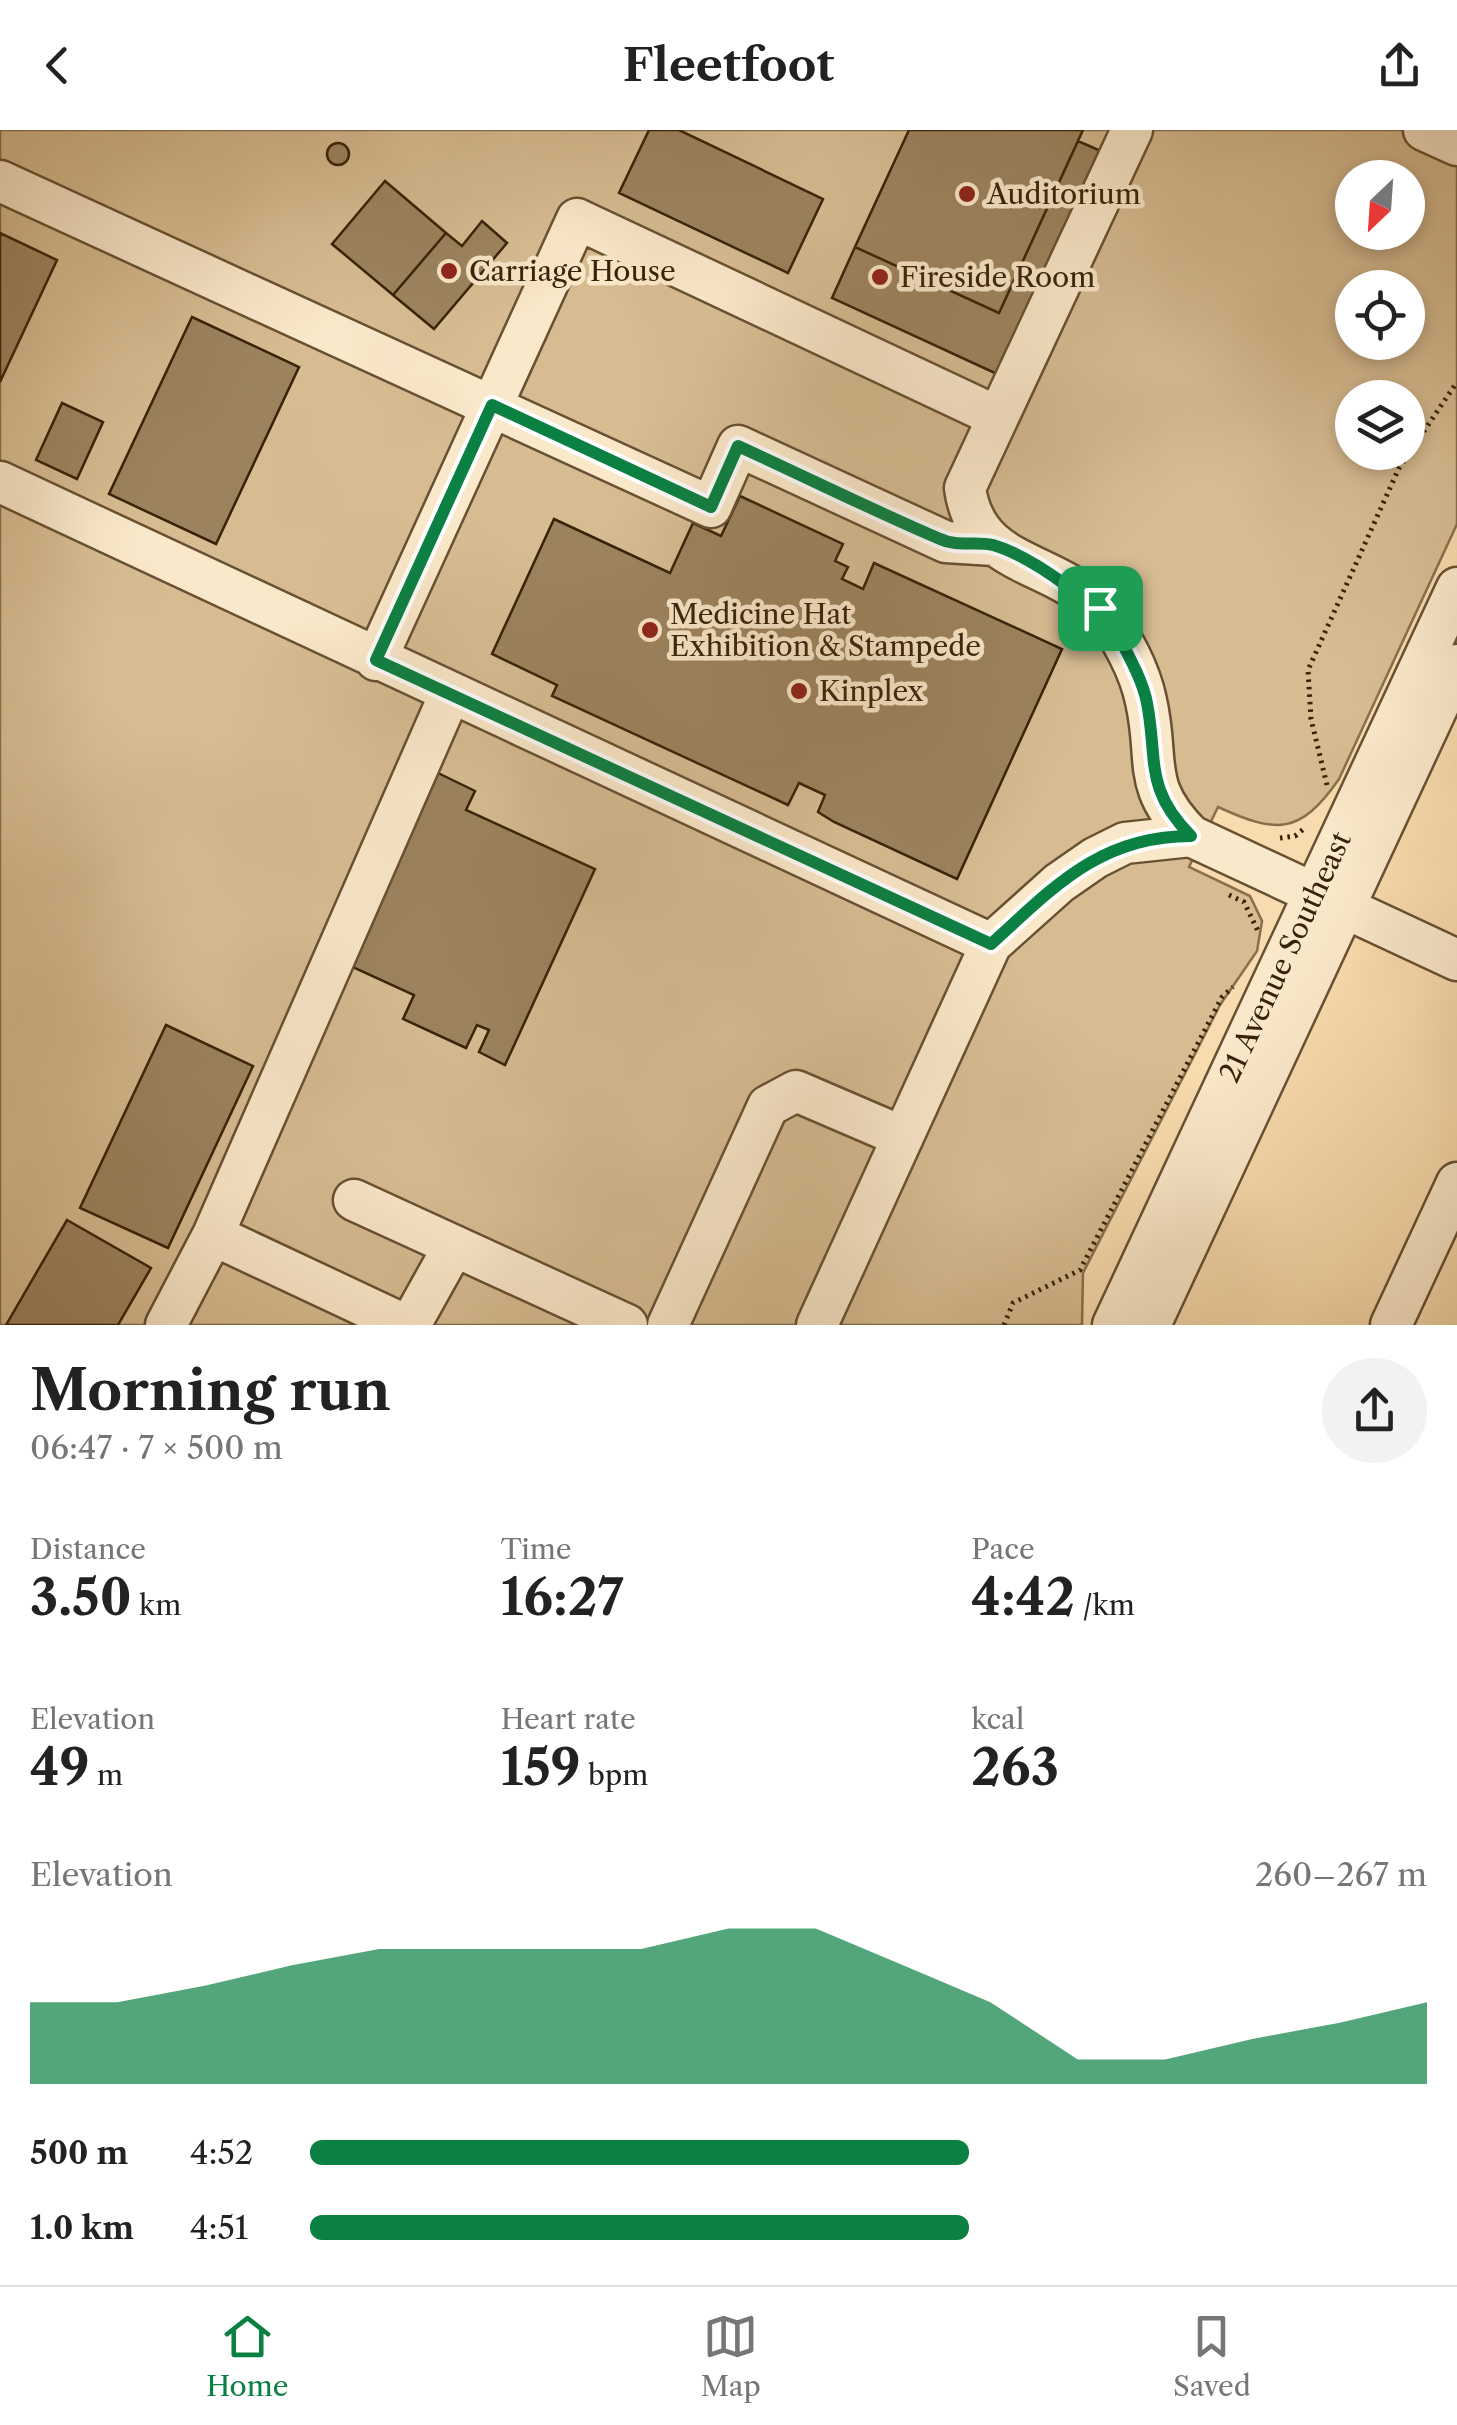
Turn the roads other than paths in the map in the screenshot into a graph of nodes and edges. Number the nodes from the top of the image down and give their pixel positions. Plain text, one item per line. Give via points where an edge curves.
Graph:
1 (1132, 130) edge
2 (1424, 130) edge
3 (1457, 146) edge
4 (0, 180) edge
5 (492, 405) junction
6 (998, 417) junction
7 (0, 482) edge
8 (994, 546) junction
9 (1457, 588) edge
10 (376, 660) junction
11 (1457, 665) edge
12 (450, 694) junction
13 (1191, 836) junction
14 (1329, 900) junction
15 (991, 944) junction
16 (1457, 960) edge
17 (903, 1136) junction
18 (1454, 1197) edge
19 (354, 1200) dead end
20 (213, 1235) junction
21 (454, 1246) junction
22 (180, 1321) edge
23 (408, 1325) edge
24 (626, 1325) edge
25 (668, 1325) edge
26 (817, 1325) edge
27 (1113, 1325) edge
28 (1150, 1325) edge
29 (1391, 1325) edge

1 - 6 street
2 - 3 street
4 - 5 street
5 - 6 street via 576,218
5 - 8 street via 711,507 738,446 946,542
5 - 10 street
6 - 8 street via 965,488 976,526
7 - 10 street
8 - 13 street via 1100,608 1146,701 1158,791
9 - 14 street, 21 Avenue Southeast
10 - 12 street
11 - 14 street, 21 Avenue Southeast
12 - 15 street
12 - 20 street
13 - 14 street
13 - 15 street via 1125,843 1095,858
14 - 16 street
14 - 27 street, 21 Avenue Southeast
14 - 28 street, 21 Avenue Southeast
15 - 17 street
17 - 25 street via 796,1091 768,1106
17 - 26 street
18 - 29 street
19 - 21 street
20 - 22 street
20 - 23 street
21 - 23 street
21 - 24 street

